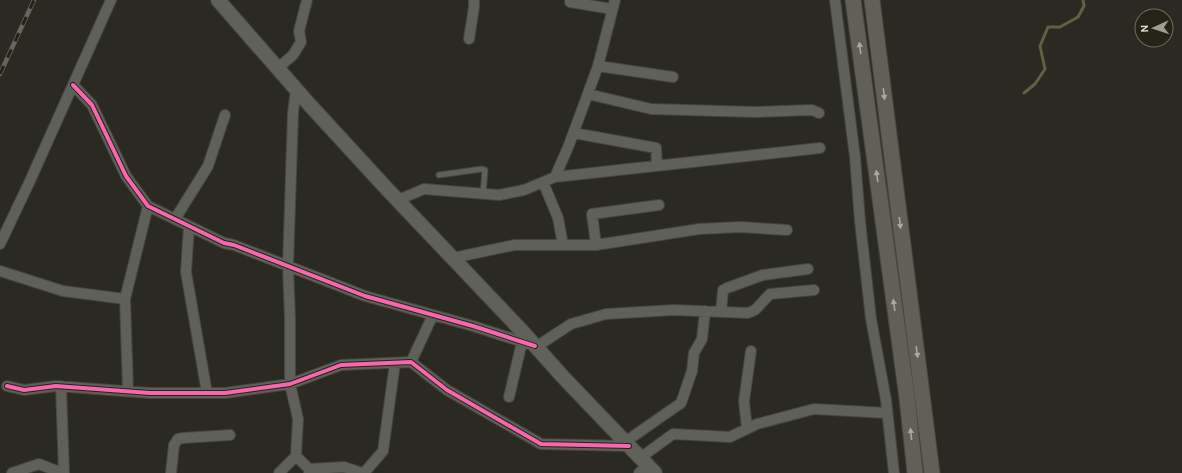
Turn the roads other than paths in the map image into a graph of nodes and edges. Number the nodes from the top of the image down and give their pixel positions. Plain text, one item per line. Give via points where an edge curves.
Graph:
1 (110, 0) edge
2 (218, 0) edge
3 (307, 0) edge
4 (474, 0) edge
5 (835, 0) edge
6 (853, 0) edge
7 (872, 0) edge
8 (570, 2) dead end
9 (613, 4) edge
10 (469, 39) dead end
11 (598, 66) junction
12 (278, 68) junction
13 (673, 77) dead end
14 (73, 85) junction
15 (296, 89) junction
16 (588, 94) junction
17 (819, 113) dead end
18 (225, 115) dead end
19 (574, 133) junction
20 (820, 148) dead end
21 (657, 165) junction
22 (439, 175) dead end
23 (555, 177) junction
24 (543, 182) junction
25 (483, 194) junction
26 (398, 200) junction
27 (659, 205) dead end
28 (148, 206) junction
29 (175, 219) junction
30 (189, 226) junction
31 (787, 230) dead end
32 (0, 244) edge
33 (564, 245) junction
34 (596, 245) junction
35 (453, 258) junction
36 (288, 266) junction
37 (808, 269) dead end
38 (0, 271) edge
39 (814, 290) dead end
40 (125, 298) junction
41 (705, 311) junction
42 (721, 312) junction
43 (433, 315) junction
44 (531, 345) junction
45 (751, 351) dead end
46 (411, 362) junction
47 (395, 363) junction
48 (290, 384) junction
49 (7, 386) dead end
50 (61, 386) junction
51 (128, 391) junction
52 (207, 393) junction
53 (509, 397) dead end
54 (887, 413) junction
55 (747, 429) junction
56 (230, 435) dead end
57 (627, 444) junction
58 (296, 456) junction
59 (646, 468) edge
60 (309, 471) edge
61 (14, 473) edge
62 (63, 473) edge
63 (171, 473) edge
64 (280, 473) edge
65 (363, 473) edge
66 (894, 473) edge
67 (915, 473) edge
68 (932, 473) edge

1 - 14 street
2 - 12 main road
3 - 12 street via 299,32 301,42 293,55
4 - 10 street
5 - 54 street via 855,157 871,319
67 -> 6 main road
7 -> 68 main road
8 - 9 street
9 - 11 street
11 - 13 street
11 - 16 street
12 - 15 main road
14 - 28 street via 92,105 126,176
14 - 32 street
15 - 26 main road
15 - 36 street
16 - 17 street via 651,109 754,112 812,110
16 - 19 street
18 - 29 street via 208,166
19 - 21 street via 656,148
19 - 23 street
20 - 21 street
21 - 23 street
22 - 25 lane via 485,170
23 - 24 street
24 - 25 street via 499,196
24 - 33 street via 558,218
25 - 26 street via 424,189
26 - 35 main road
27 - 34 street via 592,214
28 - 29 street
28 - 40 street
29 - 30 street
30 - 36 street via 224,243
30 - 52 street via 186,272
31 - 34 street via 740,226 699,229
33 - 34 street
33 - 35 street via 514,245
35 - 44 main road
36 - 43 street via 365,296
36 - 48 street
37 - 42 street via 763,275 727,288 723,290
38 - 40 street via 63,291
39 - 42 street via 770,294 752,312
40 - 51 street
41 - 42 street
41 - 44 street via 606,314 571,324
41 - 57 street via 702,339 694,353 692,370 681,403
43 - 44 street
43 - 46 street
44 - 53 street
44 - 57 main road
45 - 55 street via 744,401
46 - 47 street
46 - 57 street via 447,390 541,444
47 - 48 street via 342,365
47 - 65 street via 383,451
48 - 52 street via 226,393
48 - 58 street via 298,419
49 - 50 street via 24,390
50 - 51 street
50 - 62 street
51 - 52 street
54 - 55 street via 814,409
54 - 66 street
55 - 59 street via 730,437 673,434
56 - 63 street via 178,439 174,445
57 - 59 main road
58 - 60 street
58 - 64 street
60 - 65 street via 344,467
61 - 62 street via 39,464

